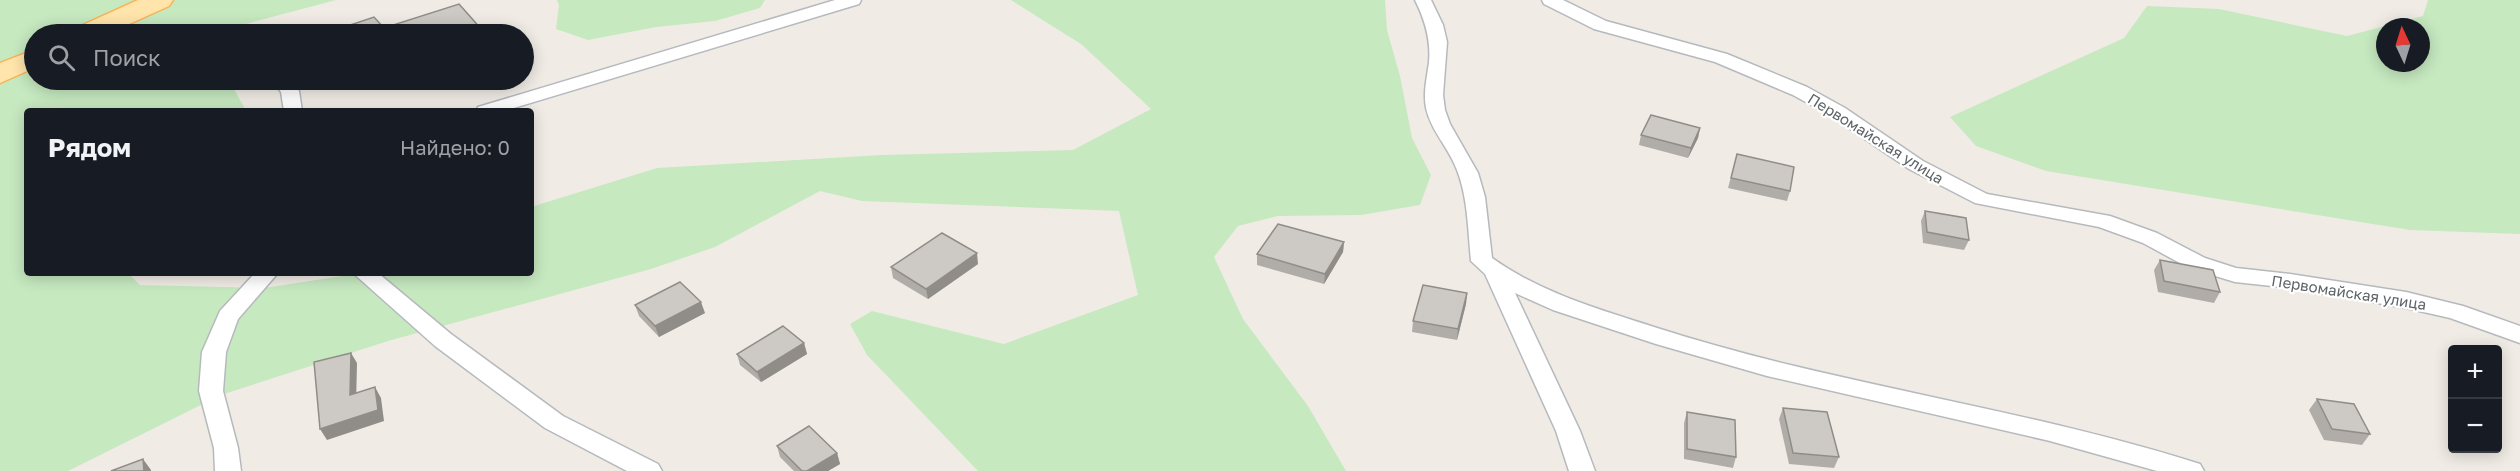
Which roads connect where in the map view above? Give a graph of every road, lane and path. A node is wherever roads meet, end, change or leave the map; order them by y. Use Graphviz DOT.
graph roads {
  1 [pos="160,0"];
  2 [pos="853,0"];
  3 [pos="1423,0"];
  4 [pos="1550,0"];
  5 [pos="108,24"];
  6 [pos="24,63"];
  7 [pos="0,74"];
  8 [pos="289,90"];
  9 [pos="293,108"];
  10 [pos="495,108"];
  11 [pos="1495,272"];
  12 [pos="264,276"];
  13 [pos="368,276"];
  14 [pos="2520,335"];
  15 [pos="228,471"];
  16 [pos="649,471"];
  17 [pos="1582,471"];
  18 [pos="2191,471"];
  1 -- 5 [label="main road"];
  2 -- 10 [label="street"];
  3 -- 11 [label="street"];
  4 -- 14 [label="street, Первомайская улица"];
  6 -- 7 [label="main road"];
  8 -- 9 [label="street"];
  11 -- 17 [label="street"];
  11 -- 18 [label="street"];
  12 -- 15 [label="street"];
  13 -- 16 [label="street"];
}
